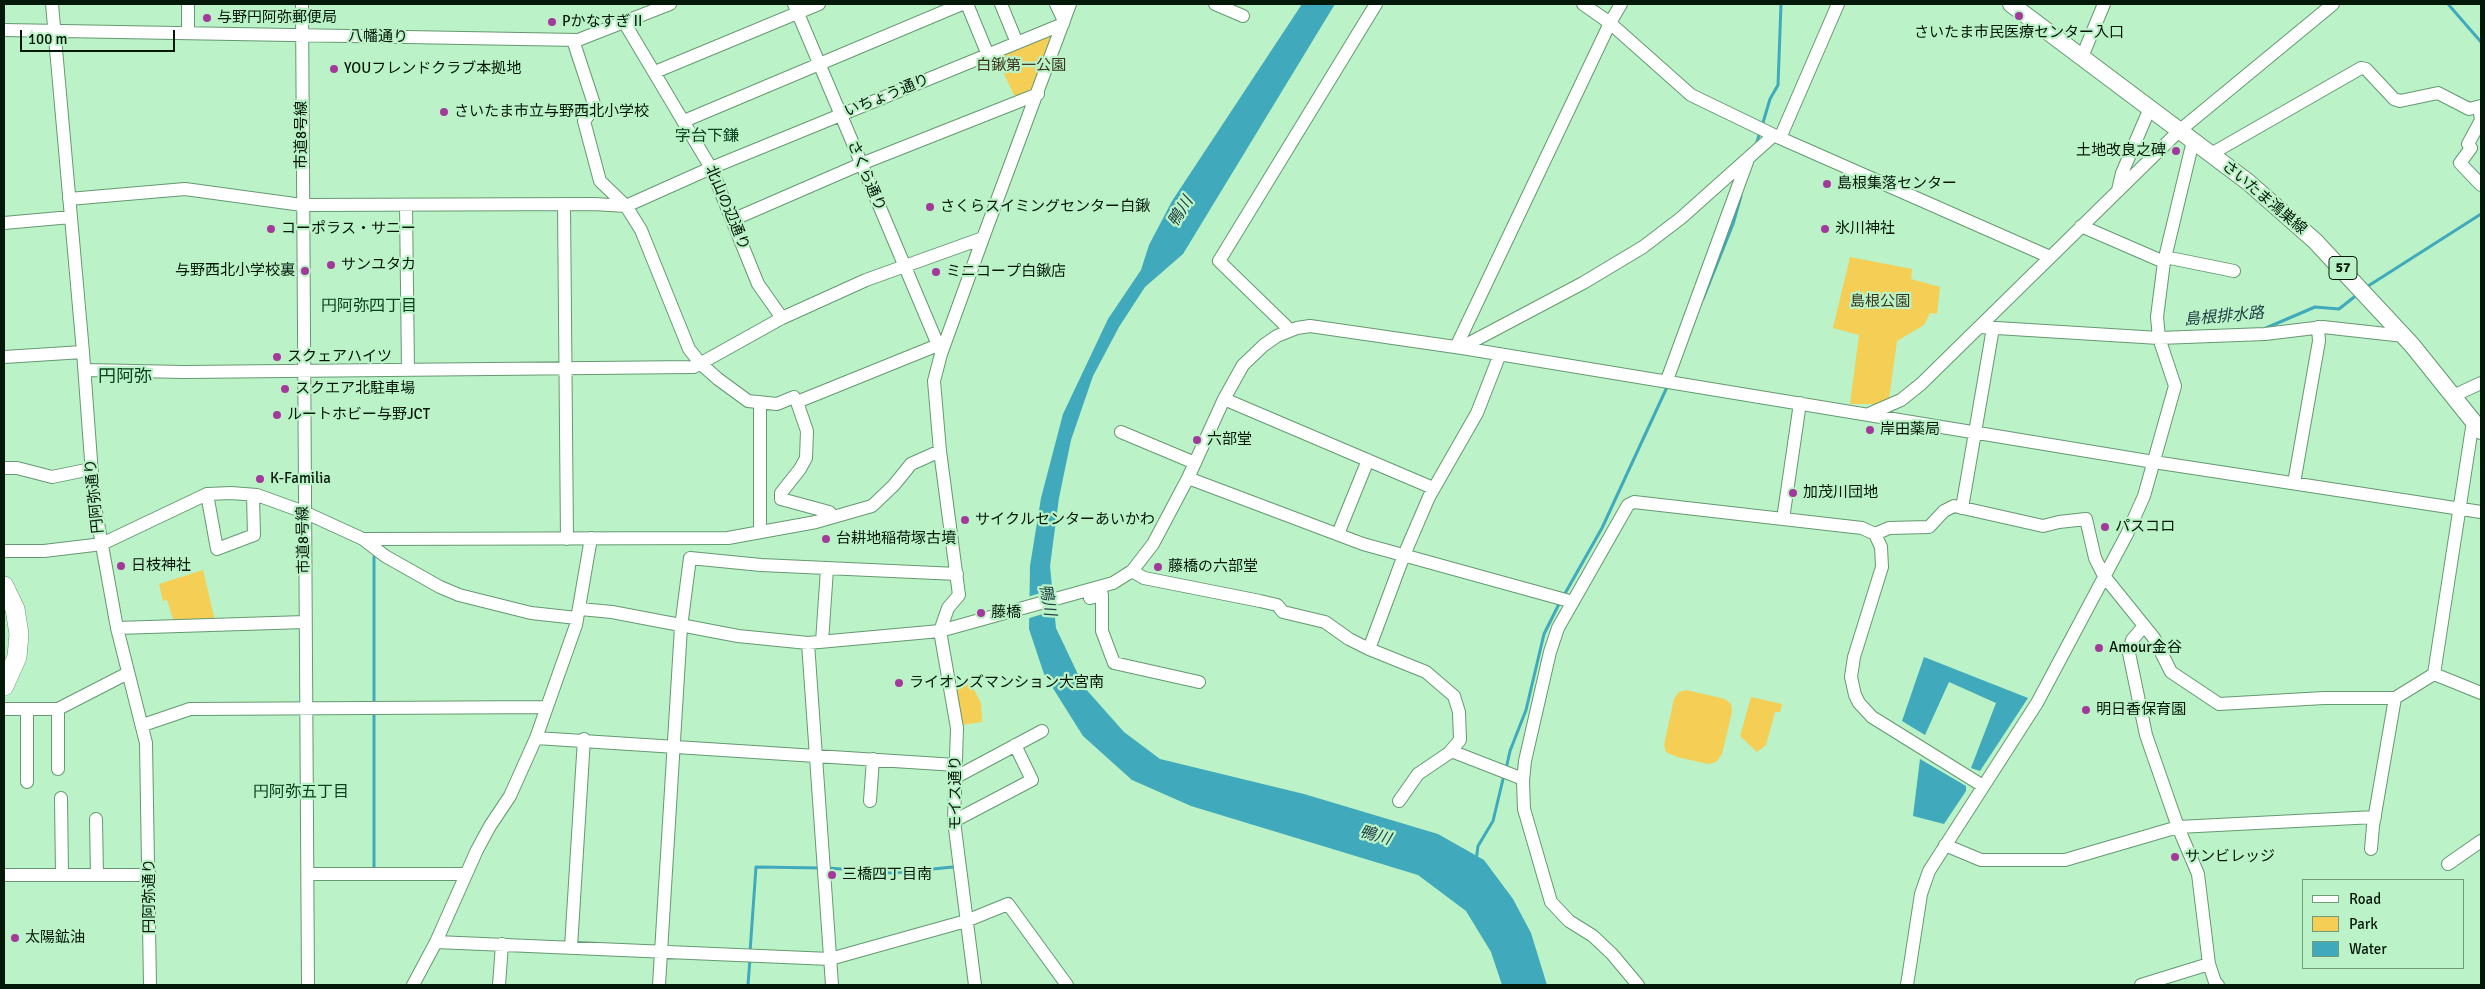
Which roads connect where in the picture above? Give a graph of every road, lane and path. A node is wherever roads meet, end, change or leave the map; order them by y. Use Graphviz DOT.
graph roads {
  1 [pos="52,4"];
  2 [pos="188,4"];
  3 [pos="302,4"];
  4 [pos="670,4"];
  5 [pos="819,4"];
  6 [pos="962,4"];
  7 [pos="967,4"];
  8 [pos="1001,4"];
  9 [pos="1056,4"];
  10 [pos="1070,4"];
  11 [pos="1215,4"];
  12 [pos="1376,4"];
  13 [pos="1583,4"];
  14 [pos="1621,4"];
  15 [pos="1838,4"];
  16 [pos="2011,4"];
  17 [pos="2104,4"];
  18 [pos="2333,4"];
  19 [pos="796,8"];
  20 [pos="1243,16"];
  21 [pos="624,22"];
  22 [pos="1610,22"];
  23 [pos="1063,23"];
  24 [pos="4,30"];
  25 [pos="55,32"];
  26 [pos="188,33"];
  27 [pos="302,36"];
  28 [pos="573,40"];
  29 [pos="1017,43"];
  30 [pos="988,55"];
  31 [pos="2082,57"];
  32 [pos="819,64"];
  33 [pos="655,72"];
  34 [pos="1038,94"];
  35 [pos="2480,106"];
  36 [pos="2150,108"];
  37 [pos="840,115"];
  38 [pos="684,121"];
  39 [pos="2179,131"];
  40 [pos="1778,136"];
  41 [pos="2193,141"];
  42 [pos="2211,154"];
  43 [pos="1748,160"];
  44 [pos="861,164"];
  45 [pos="711,168"];
  46 [pos="2481,185"];
  47 [pos="2118,190"];
  48 [pos="69,199"];
  49 [pos="564,204"];
  50 [pos="302,205"];
  51 [pos="406,205"];
  52 [pos="626,206"];
  53 [pos="71,218"];
  54 [pos="732,220"];
  55 [pos="4,224"];
  56 [pos="2081,226"];
  57 [pos="983,238"];
  58 [pos="2050,257"];
  59 [pos="2164,260"];
  60 [pos="903,265"];
  61 [pos="2234,271"];
  62 [pos="782,318"];
  63 [pos="1980,327"];
  64 [pos="2318,327"];
  65 [pos="1993,328"];
  66 [pos="1290,330"];
  67 [pos="2159,334"];
  68 [pos="2404,336"];
  69 [pos="1459,347"];
  70 [pos="940,349"];
  71 [pos="84,352"];
  72 [pos="1500,354"];
  73 [pos="4,357"];
  74 [pos="701,364"];
  75 [pos="566,368"];
  76 [pos="85,370"];
  77 [pos="408,370"];
  78 [pos="303,371"];
  79 [pos="1667,380"];
  80 [pos="2481,383"];
  81 [pos="2453,396"];
  82 [pos="1224,399"];
  83 [pos="760,402"];
  84 [pos="797,402"];
  85 [pos="1800,403"];
  86 [pos="1867,414"];
  87 [pos="2477,426"];
  88 [pos="1121,432"];
  89 [pos="1975,432"];
  90 [pos="940,451"];
  91 [pos="1368,460"];
  92 [pos="2154,462"];
  93 [pos="1195,463"];
  94 [pos="4,468"];
  95 [pos="91,469"];
  96 [pos="1188,478"];
  97 [pos="2294,483"];
  98 [pos="1433,488"];
  99 [pos="207,494"];
  100 [pos="253,495"];
  101 [pos="1962,508"];
  102 [pos="2460,509"];
  103 [pos="304,512"];
  104 [pos="2481,512"];
  105 [pos="834,517"];
  106 [pos="1783,518"];
  107 [pos="760,532"];
  108 [pos="1338,534"];
  109 [pos="1875,534"];
  110 [pos="567,538"];
  111 [pos="591,538"];
  112 [pos="363,539"];
  113 [pos="100,544"];
  114 [pos="4,551"];
  115 [pos="1404,555"];
  116 [pos="827,569"];
  117 [pos="1132,570"];
  118 [pos="957,574"];
  119 [pos="2104,576"];
  120 [pos="4,586"];
  121 [pos="1086,595"];
  122 [pos="1573,602"];
  123 [pos="578,613"];
  124 [pos="305,622"];
  125 [pos="2144,626"];
  126 [pos="681,627"];
  127 [pos="117,628"];
  128 [pos="940,631"];
  129 [pos="822,642"];
  130 [pos="808,644"];
  131 [pos="1369,649"];
  132 [pos="128,673"];
  133 [pos="2434,674"];
  134 [pos="1199,682"];
  135 [pos="4,686"];
  136 [pos="2481,693"];
  137 [pos="2395,698"];
  138 [pos="306,707"];
  139 [pos="547,707"];
  140 [pos="27,709"];
  141 [pos="58,709"];
  142 [pos="4,710"];
  143 [pos="144,725"];
  144 [pos="1042,731"];
  145 [pos="536,738"];
  146 [pos="584,740"];
  147 [pos="1015,745"];
  148 [pos="674,746"];
  149 [pos="1451,751"];
  150 [pos="817,755"];
  151 [pos="873,759"];
  152 [pos="58,769"];
  153 [pos="956,771"];
  154 [pos="1523,779"];
  155 [pos="27,782"];
  156 [pos="1983,786"];
  157 [pos="61,798"];
  158 [pos="870,801"];
  159 [pos="1399,801"];
  160 [pos="2375,817"];
  161 [pos="96,819"];
  162 [pos="954,821"];
  163 [pos="2178,827"];
  164 [pos="2481,841"];
  165 [pos="1945,845"];
  166 [pos="2371,849"];
  167 [pos="2448,864"];
  168 [pos="308,874"];
  169 [pos="466,874"];
  170 [pos="4,875"];
  171 [pos="62,875"];
  172 [pos="97,875"];
  173 [pos="150,875"];
  174 [pos="966,921"];
  175 [pos="436,942"];
  176 [pos="502,944"];
  177 [pos="571,947"];
  178 [pos="661,951"];
  179 [pos="830,959"];
  180 [pos="2208,964"];
  181 [pos="150,985"];
  182 [pos="308,985"];
  183 [pos="413,985"];
  184 [pos="499,985"];
  185 [pos="659,985"];
  186 [pos="832,985"];
  187 [pos="975,985"];
  188 [pos="1067,985"];
  189 [pos="1638,985"];
  190 [pos="1907,985"];
  191 [pos="2141,985"];
  192 [pos="2218,985"];
  1 -- 25 [label="street, 円阿弥通り"];
  2 -- 26 [label="street"];
  3 -- 27 [label="street, 市道8号線"];
  4 -- 21 [label="street"];
  5 -- 19 [label="street"];
  6 -- 32 [label="street"];
  7 -- 30 [label="street"];
  8 -- 29 [label="street"];
  9 -- 23 [label="street"];
  10 -- 23 [label="street"];
  11 -- 20 [label="street"];
  12 -- 66 [label="street"];
  13 -- 22 [label="street"];
  14 -- 22 [label="street"];
  15 -- 40 [label="street"];
  16 -- 31 [label="main road, さいたま鴻巣線 / 57"];
  17 -- 31 [label="street"];
  18 -- 39 [label="street"];
  19 -- 32 [label="street, さくら通り"];
  19 -- 33 [label="street"];
  21 -- 28 [label="street"];
  21 -- 33 [label="street, 北山の辺通り"];
  22 -- 40 [label="street"];
  22 -- 69 [label="street"];
  23 -- 29 [label="street, いちょう通り"];
  23 -- 34 [label="street"];
  24 -- 25 [label="street, 八幡通り"];
  25 -- 26 [label="street, 八幡通り"];
  25 -- 48 [label="street, 円阿弥通り"];
  26 -- 27 [label="street, 八幡通り"];
  27 -- 28 [label="street, 八幡通り"];
  27 -- 50 [label="street, 市道8号線"];
  28 -- 52 [label="street"];
  29 -- 30 [label="street, いちょう通り"];
  30 -- 37 [label="street, いちょう通り"];
  31 -- 36 [label="main road, さいたま鴻巣線 / 57"];
  32 -- 37 [label="street, さくら通り"];
  32 -- 38 [label="street"];
  33 -- 38 [label="street, 北山の辺通り"];
  34 -- 44 [label="street"];
  34 -- 57 [label="street"];
  35 -- 42 [label="street"];
  35 -- 46 [label="street"];
  36 -- 39 [label="main road, さいたま鴻巣線 / 57"];
  36 -- 47 [label="street"];
  37 -- 44 [label="street, さくら通り"];
  37 -- 45 [label="street, いちょう通り"];
  38 -- 45 [label="street, 北山の辺通り"];
  39 -- 41 [label="main road, さいたま鴻巣線 / 57"];
  39 -- 47 [label="street"];
  40 -- 43 [label="street"];
  40 -- 58 [label="street"];
  41 -- 42 [label="main road, さいたま鴻巣線 / 57"];
  41 -- 59 [label="street"];
  42 -- 68 [label="main road, さいたま鴻巣線 / 57"];
  43 -- 69 [label="street"];
  43 -- 79 [label="street"];
  44 -- 54 [label="street"];
  44 -- 60 [label="street, さくら通り"];
  45 -- 52 [label="street, いちょう通り"];
  45 -- 54 [label="street, 北山の辺通り"];
  47 -- 56 [label="street"];
  48 -- 50 [label="street"];
  48 -- 53 [label="street, 円阿弥通り"];
  49 -- 51 [label="street"];
  49 -- 52 [label="street"];
  49 -- 75 [label="street"];
  50 -- 51 [label="street"];
  50 -- 78 [label="street, 市道8号線"];
  51 -- 77 [label="street"];
  52 -- 74 [label="street"];
  53 -- 55 [label="street"];
  53 -- 71 [label="street, 円阿弥通り"];
  54 -- 62 [label="street, 北山の辺通り"];
  56 -- 58 [label="street"];
  56 -- 59 [label="street"];
  57 -- 60 [label="street"];
  57 -- 70 [label="street"];
  58 -- 63 [label="street"];
  59 -- 61 [label="street"];
  59 -- 67 [label="street"];
  60 -- 62 [label="street"];
  60 -- 70 [label="street, さくら通り"];
  62 -- 74 [label="street"];
  63 -- 65 [label="street"];
  63 -- 86 [label="street"];
  64 -- 67 [label="street"];
  64 -- 68 [label="street"];
  64 -- 97 [label="street"];
  65 -- 67 [label="street"];
  65 -- 89 [label="street"];
  66 -- 69 [label="street"];
  66 -- 82 [label="street"];
  67 -- 92 [label="street"];
  68 -- 81 [label="main road, さいたま鴻巣線 / 57"];
  69 -- 72 [label="street"];
  70 -- 84 [label="street"];
  70 -- 90 [label="street"];
  71 -- 73 [label="street"];
  71 -- 76 [label="street, 円阿弥通り"];
  72 -- 79 [label="street"];
  72 -- 98 [label="street"];
  74 -- 75 [label="street"];
  74 -- 83 [label="street"];
  75 -- 77 [label="street"];
  75 -- 110 [label="street"];
  76 -- 78 [label="street"];
  76 -- 95 [label="street, 円阿弥通り"];
  77 -- 78 [label="street"];
  78 -- 103 [label="street, 市道8号線"];
  79 -- 85 [label="street"];
  80 -- 81 [label="street"];
  81 -- 87 [label="main road, さいたま鴻巣線 / 57"];
  82 -- 91 [label="street"];
  82 -- 93 [label="street"];
  83 -- 84 [label="street"];
  83 -- 107 [label="street"];
  84 -- 105 [label="street"];
  85 -- 86 [label="street"];
  85 -- 106 [label="street"];
  86 -- 89 [label="street"];
  87 -- 102 [label="street"];
  88 -- 93 [label="street"];
  89 -- 92 [label="street"];
  89 -- 101 [label="street"];
  90 -- 105 [label="street"];
  90 -- 118 [label="street"];
  91 -- 98 [label="street"];
  91 -- 108 [label="street"];
  92 -- 97 [label="street"];
  92 -- 119 [label="street"];
  93 -- 96 [label="street"];
  94 -- 95 [label="street"];
  95 -- 113 [label="street, 円阿弥通り"];
  96 -- 108 [label="street"];
  96 -- 117 [label="street"];
  97 -- 102 [label="street"];
  98 -- 115 [label="street"];
  99 -- 100 [label="street"];
  99 -- 100 [label="street"];
  99 -- 113 [label="street"];
  100 -- 103 [label="street"];
  101 -- 109 [label="street"];
  101 -- 119 [label="street"];
  102 -- 104 [label="street"];
  102 -- 133 [label="street"];
  103 -- 112 [label="street"];
  103 -- 124 [label="street, 市道8号線"];
  105 -- 107 [label="street"];
  106 -- 109 [label="street"];
  106 -- 122 [label="street"];
  107 -- 111 [label="street"];
  108 -- 115 [label="street"];
  109 -- 156 [label="street"];
  110 -- 111 [label="street"];
  110 -- 112 [label="street"];
  111 -- 123 [label="street"];
  112 -- 123 [label="street"];
  113 -- 114 [label="street"];
  113 -- 127 [label="street, 円阿弥通り"];
  115 -- 122 [label="street"];
  115 -- 131 [label="street"];
  116 -- 118 [label="street"];
  116 -- 126 [label="street"];
  116 -- 129 [label="street"];
  117 -- 121 [label="street"];
  117 -- 131 [label="street"];
  118 -- 128 [label="street"];
  119 -- 125 [label="street"];
  119 -- 156 [label="street"];
  120 -- 135 [label="highway"];
  121 -- 128 [label="street"];
  121 -- 134 [label="street"];
  122 -- 154 [label="street"];
  123 -- 126 [label="street"];
  123 -- 139 [label="street"];
  124 -- 127 [label="street"];
  124 -- 138 [label="street, 市道8号線"];
  125 -- 137 [label="street"];
  125 -- 163 [label="street"];
  126 -- 130 [label="street"];
  126 -- 148 [label="street"];
  127 -- 132 [label="street, 円阿弥通り"];
  128 -- 129 [label="street"];
  128 -- 153 [label="street, モイス通り"];
  129 -- 130 [label="street"];
  130 -- 150 [label="street"];
  131 -- 149 [label="street"];
  132 -- 141 [label="street"];
  132 -- 143 [label="street, 円阿弥通り"];
  133 -- 136 [label="street"];
  133 -- 137 [label="street"];
  137 -- 160 [label="street"];
  138 -- 139 [label="street"];
  138 -- 143 [label="street"];
  138 -- 168 [label="street, 市道8号線"];
  139 -- 145 [label="street"];
  140 -- 141 [label="street"];
  140 -- 142 [label="street"];
  140 -- 155 [label="street"];
  141 -- 152 [label="street"];
  143 -- 173 [label="street, 円阿弥通り"];
  144 -- 147 [label="street"];
  145 -- 146 [label="street"];
  145 -- 169 [label="street"];
  146 -- 148 [label="street"];
  146 -- 177 [label="street"];
  147 -- 153 [label="street"];
  147 -- 162 [label="street"];
  148 -- 150 [label="street"];
  148 -- 178 [label="street"];
  149 -- 154 [label="street"];
  149 -- 159 [label="street"];
  150 -- 151 [label="street"];
  150 -- 179 [label="street"];
  151 -- 153 [label="street"];
  151 -- 158 [label="street"];
  153 -- 162 [label="street, モイス通り"];
  154 -- 189 [label="street"];
  156 -- 165 [label="street"];
  157 -- 171 [label="street"];
  160 -- 163 [label="street"];
  160 -- 166 [label="street"];
  161 -- 172 [label="street"];
  162 -- 174 [label="street, モイス通り"];
  163 -- 165 [label="street"];
  163 -- 180 [label="street"];
  164 -- 167 [label="street"];
  165 -- 190 [label="street"];
  168 -- 169 [label="street"];
  168 -- 182 [label="street, 市道8号線"];
  169 -- 175 [label="street"];
  170 -- 171 [label="street"];
  171 -- 172 [label="street"];
  172 -- 173 [label="street"];
  173 -- 181 [label="street, 円阿弥通り"];
  174 -- 179 [label="street"];
  174 -- 187 [label="street, モイス通り"];
  174 -- 188 [label="street"];
  175 -- 176 [label="street"];
  175 -- 183 [label="street"];
  176 -- 177 [label="street"];
  176 -- 184 [label="street"];
  177 -- 178 [label="street"];
  178 -- 179 [label="street"];
  178 -- 185 [label="street"];
  179 -- 186 [label="street"];
  180 -- 191 [label="street"];
  180 -- 192 [label="street"];
}
